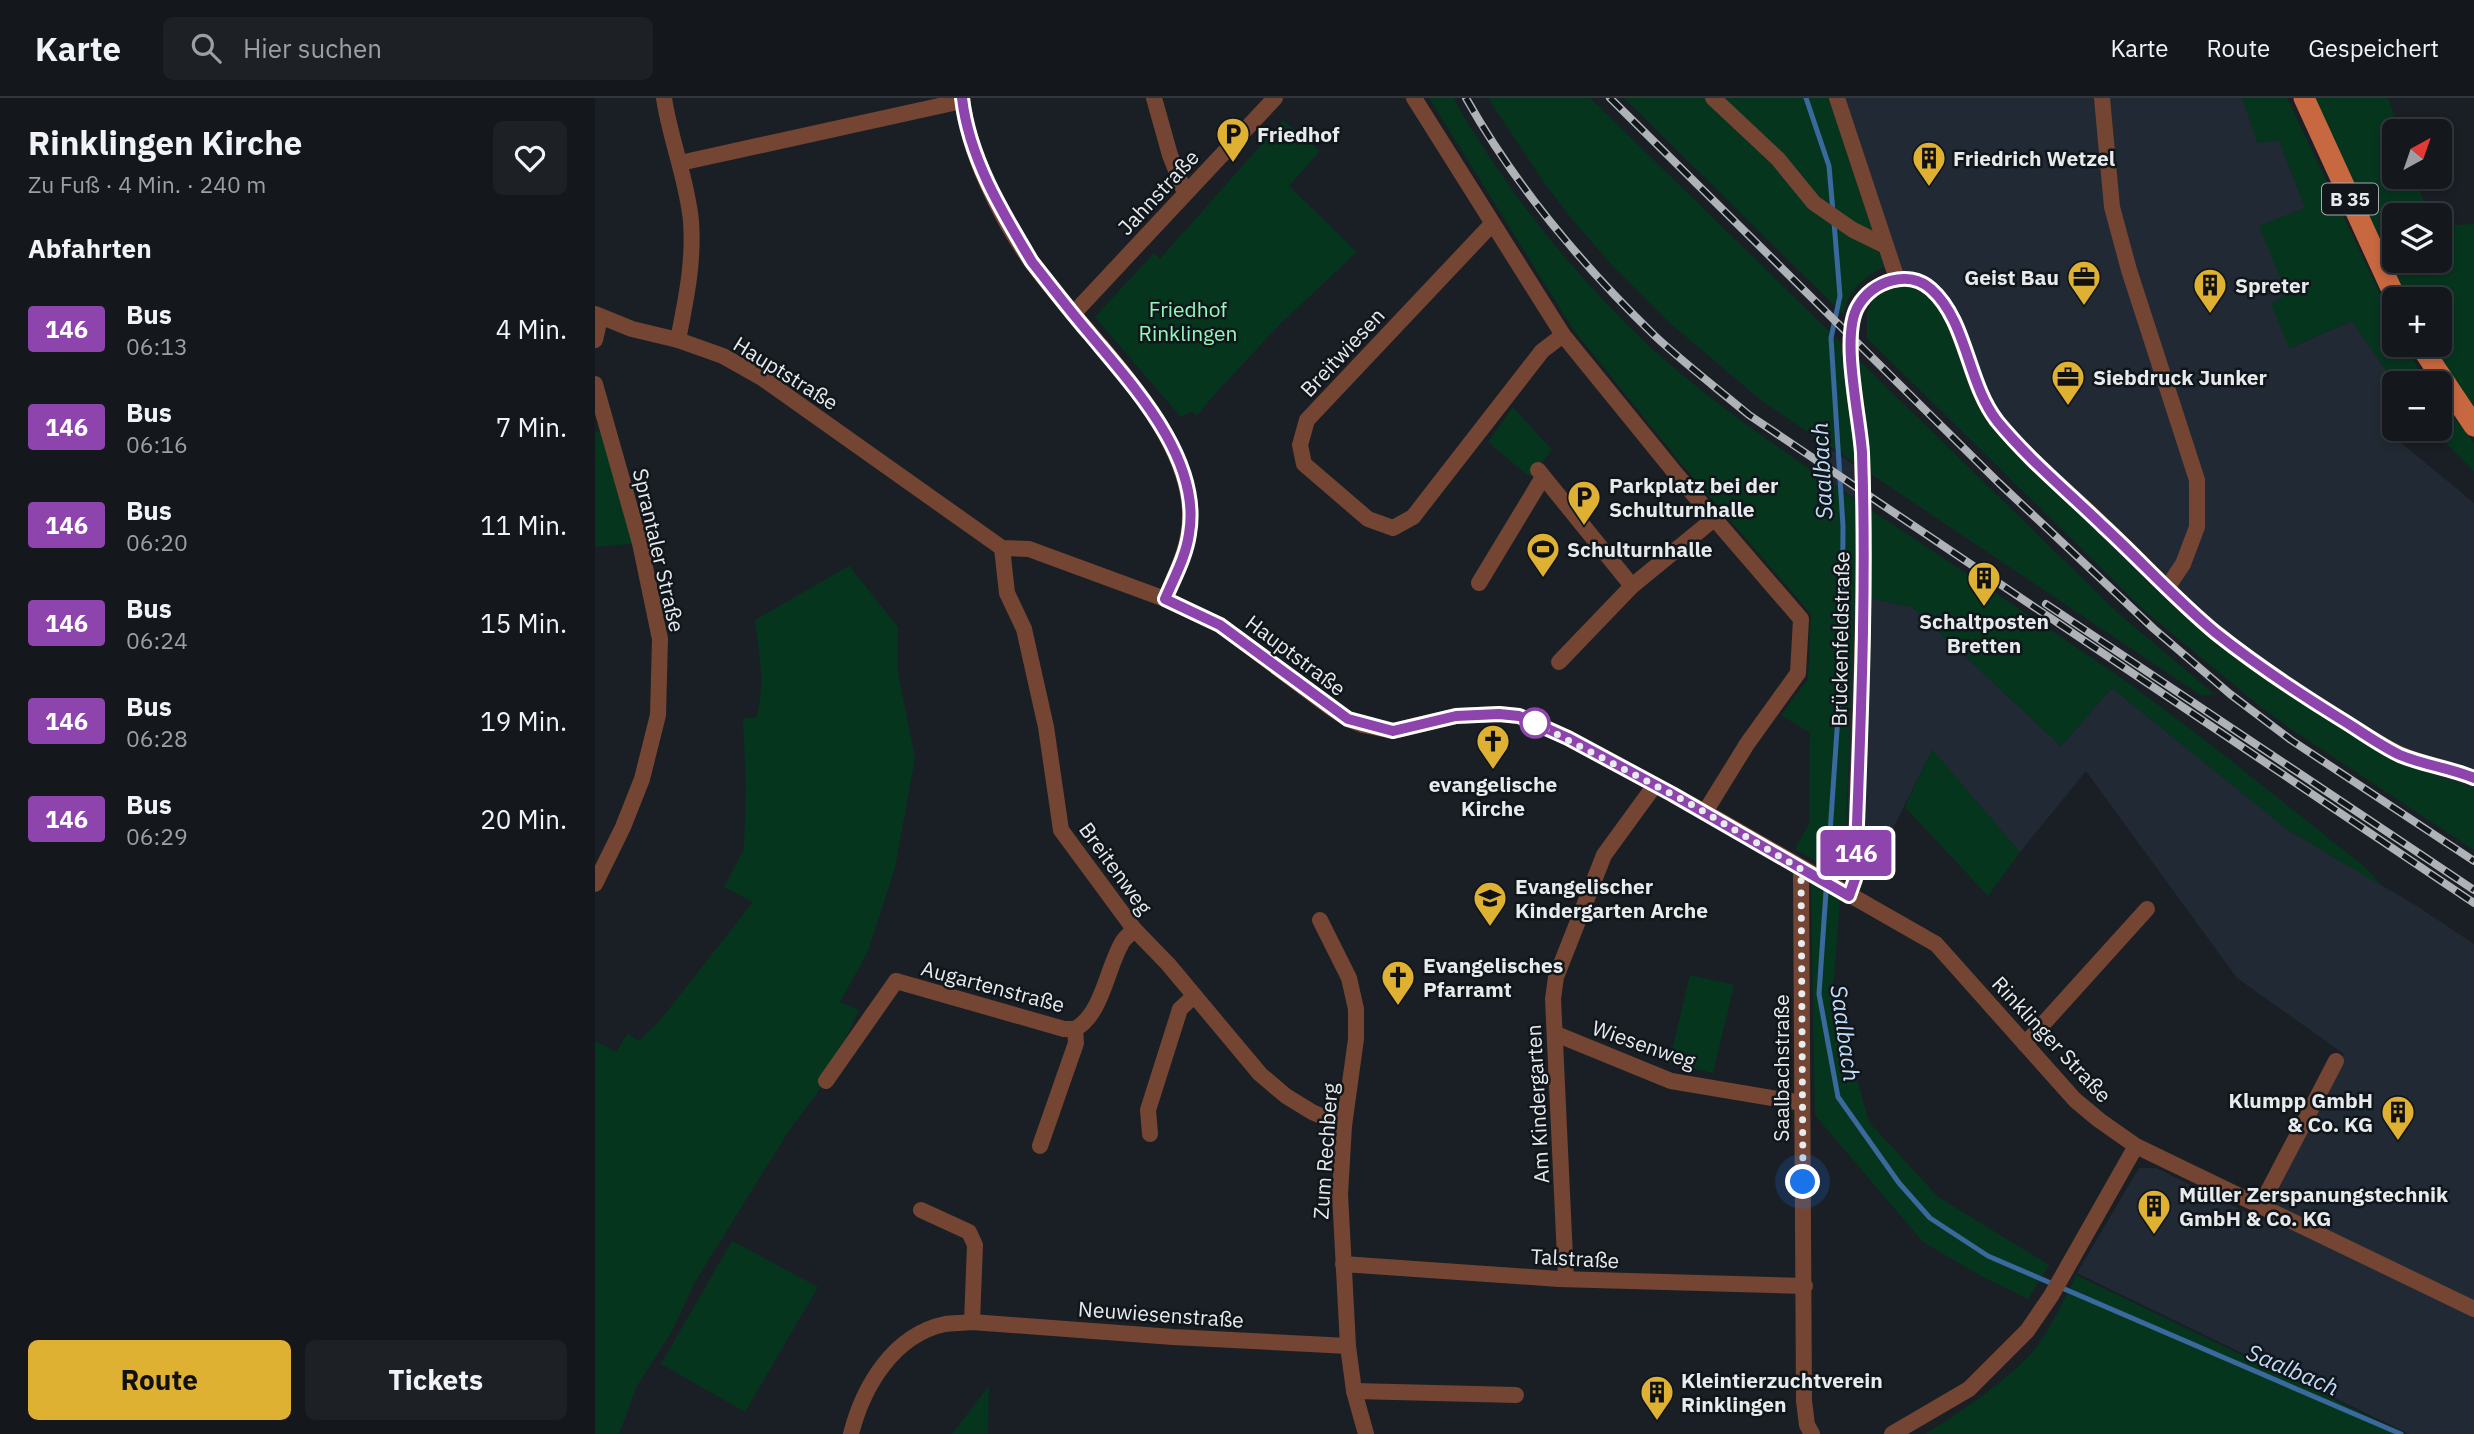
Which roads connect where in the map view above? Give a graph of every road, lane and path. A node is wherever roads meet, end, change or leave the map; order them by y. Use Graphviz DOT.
graph roads {
  1 [pos="663,98"];
  2 [pos="1154,98"];
  3 [pos="1275,98"];
  4 [pos="1415,98"];
  5 [pos="1713,98"];
  6 [pos="1837,98"];
  7 [pos="2102,98"];
  8 [pos="2304,98"];
  9 [pos="962,100"];
  10 [pos="680,163"];
  11 [pos="1185,193"];
  12 [pos="1492,223"];
  13 [pos="1886,246"];
  14 [pos="1897,279"];
  15 [pos="2391,287"];
  16 [pos="1073,314"];
  17 [pos="597,316"];
  18 [pos="1563,335"];
  19 [pos="595,340"];
  20 [pos="678,340"];
  21 [pos="2428,357"];
  22 [pos="595,384"];
  23 [pos="2474,426"];
  24 [pos="1714,517"];
  25 [pos="1002,548"];
  26 [pos="1479,583"];
  27 [pos="1632,586"];
  28 [pos="2167,588"];
  29 [pos="1165,599"];
  30 [pos="1559,662"];
  31 [pos="2474,778"];
  32 [pos="1655,785"];
  33 [pos="1705,812"];
  34 [pos="1804,870"];
  35 [pos="595,884"];
  36 [pos="1845,893"];
  37 [pos="2147,909"];
  38 [pos="1320,920"];
  39 [pos="1135,929"];
  40 [pos="1195,996"];
  41 [pos="1075,1029"];
  42 [pos="1556,1034"];
  43 [pos="2025,1044"];
  44 [pos="2336,1061"];
  45 [pos="825,1081"];
  46 [pos="1802,1103"];
  47 [pos="1344,1126"];
  48 [pos="1150,1134"];
  49 [pos="1040,1146"];
  50 [pos="2136,1146"];
  51 [pos="2260,1205"];
  52 [pos="921,1210"];
  53 [pos="1343,1264"];
  54 [pos="1566,1279"];
  55 [pos="1805,1286"];
  56 [pos="2474,1309"];
  57 [pos="972,1322"];
  58 [pos="1348,1346"];
  59 [pos="1354,1391"];
  60 [pos="1516,1395"];
  61 [pos="851,1434"];
  62 [pos="1366,1434"];
  63 [pos="1812,1434"];
  64 [pos="1892,1434"];
  1 -- 10 [label="street"];
  2 -- 11 [label="street"];
  3 -- 11 [label="street, Jahnstraße"];
  4 -- 12 [label="street"];
  5 -- 13 [label="street"];
  6 -- 13 [label="street"];
  7 -- 28 [label="street"];
  8 -- 15 [label="main road, B 35"];
  9 -- 10 [label="street"];
  9 -- 16 [label="street"];
  10 -- 20 [label="street"];
  11 -- 16 [label="street, Jahnstraße"];
  12 -- 18 [label="street"];
  12 -- 18 [label="street, Breitwiesen"];
  13 -- 14 [label="street"];
  14 -- 28 [label="street"];
  14 -- 36 [label="street, Brückenfeldstraße"];
  16 -- 29 [label="street"];
  17 -- 19 [label="street"];
  17 -- 20 [label="street, Hauptstraße"];
  18 -- 24 [label="street"];
  20 -- 25 [label="street, Hauptstraße"];
  21 -- 23 [label="main road"];
  22 -- 35 [label="street, Sprantaler Straße"];
  24 -- 27 [label="street"];
  24 -- 33 [label="street"];
  25 -- 29 [label="street, Hauptstraße"];
  25 -- 39 [label="street, Breitenweg"];
  26 -- 27 [label="street"];
  27 -- 30 [label="street"];
  28 -- 31 [label="street"];
  29 -- 32 [label="street, Hauptstraße"];
  32 -- 33 [label="street, Hauptstraße"];
  32 -- 42 [label="street, Am Kindergarten"];
  33 -- 34 [label="street, Hauptstraße"];
  34 -- 36 [label="street, Rinklinger Straße"];
  34 -- 46 [label="street, Saalbachstraße"];
  36 -- 43 [label="street, Rinklinger Straße"];
  37 -- 43 [label="street"];
  38 -- 47 [label="street, Zum Rechberg"];
  39 -- 40 [label="street, Breitenweg"];
  39 -- 41 [label="street, Augartenstraße"];
  40 -- 47 [label="street, Breitenweg"];
  40 -- 48 [label="street"];
  41 -- 45 [label="street, Augartenstraße"];
  41 -- 49 [label="street, Augartenstraße"];
  42 -- 46 [label="street, Wiesenweg"];
  42 -- 54 [label="street, Am Kindergarten"];
  43 -- 50 [label="street, Rinklinger Straße"];
  44 -- 51 [label="street"];
  46 -- 55 [label="street, Saalbachstraße"];
  47 -- 53 [label="street, Zum Rechberg"];
  50 -- 51 [label="street, Rinklinger Straße"];
  50 -- 64 [label="street"];
  51 -- 56 [label="street, Rinklinger Straße"];
  52 -- 57 [label="street"];
  53 -- 54 [label="street, Talstraße"];
  53 -- 58 [label="street, Zum Rechberg"];
  54 -- 55 [label="street, Talstraße"];
  55 -- 63 [label="street, Saalbachstraße"];
  57 -- 58 [label="street, Neuwiesenstraße"];
  57 -- 61 [label="street, Neuwiesenstraße"];
  58 -- 59 [label="street, Zum Rechberg"];
  59 -- 60 [label="street"];
  59 -- 62 [label="street, Zum Rechberg"];
}
